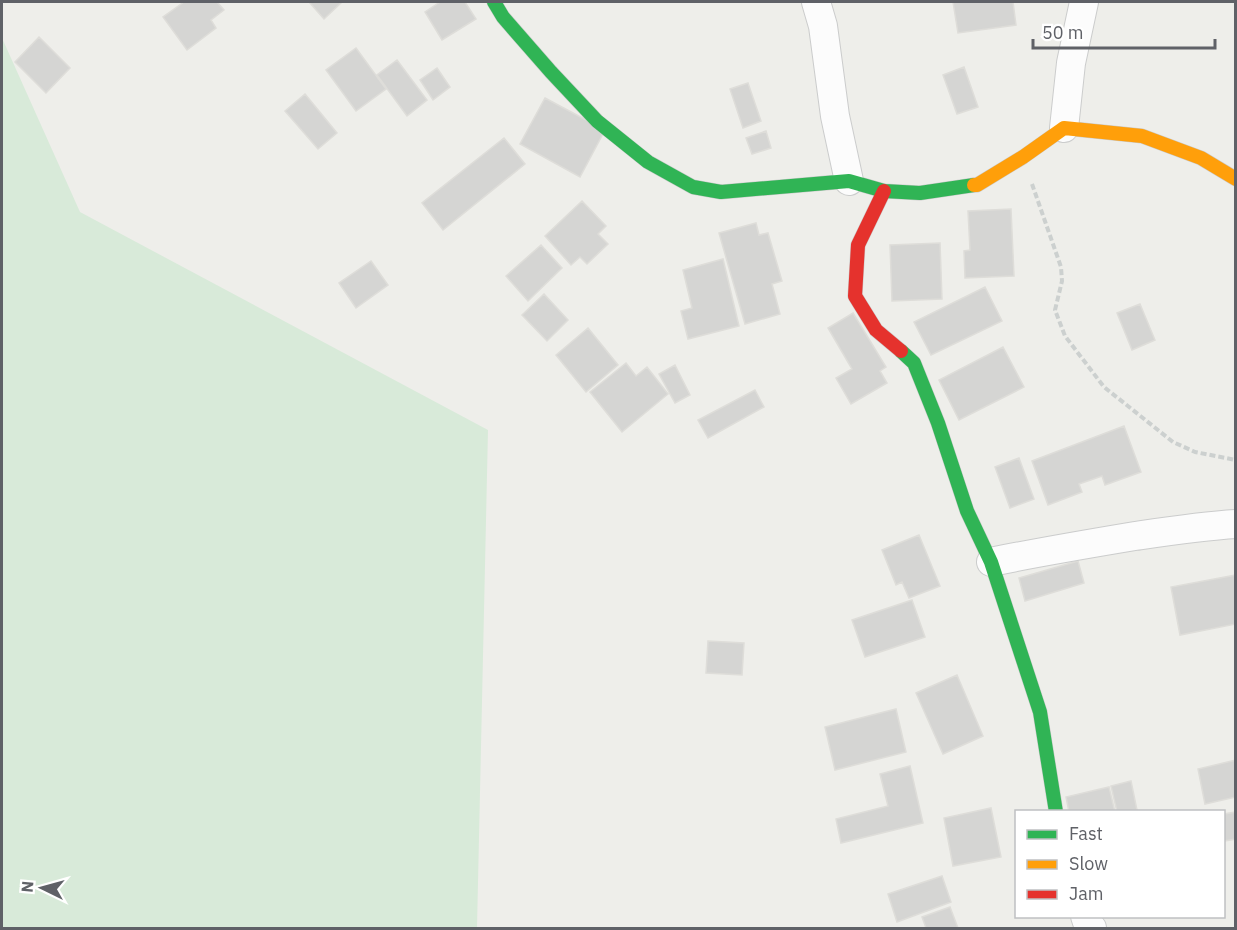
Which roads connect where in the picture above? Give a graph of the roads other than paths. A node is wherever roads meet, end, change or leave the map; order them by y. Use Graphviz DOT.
graph roads {
  1 [pos="494,2"];
  2 [pos="816,2"];
  3 [pos="1084,2"];
  4 [pos="1064,128"];
  5 [pos="1236,179"];
  6 [pos="849,181"];
  7 [pos="884,191"];
  8 [pos="1236,524"];
  9 [pos="991,562"];
  10 [pos="1056,810"];
  1 -- 6 [label="street"];
  2 -- 6 [label="street"];
  3 -- 4 [label="street"];
  4 -- 5 [label="street"];
  4 -- 7 [label="street"];
  6 -- 7 [label="street"];
  7 -- 9 [label="street"];
  8 -- 9 [label="street"];
  9 -- 10 [label="street"];
}
